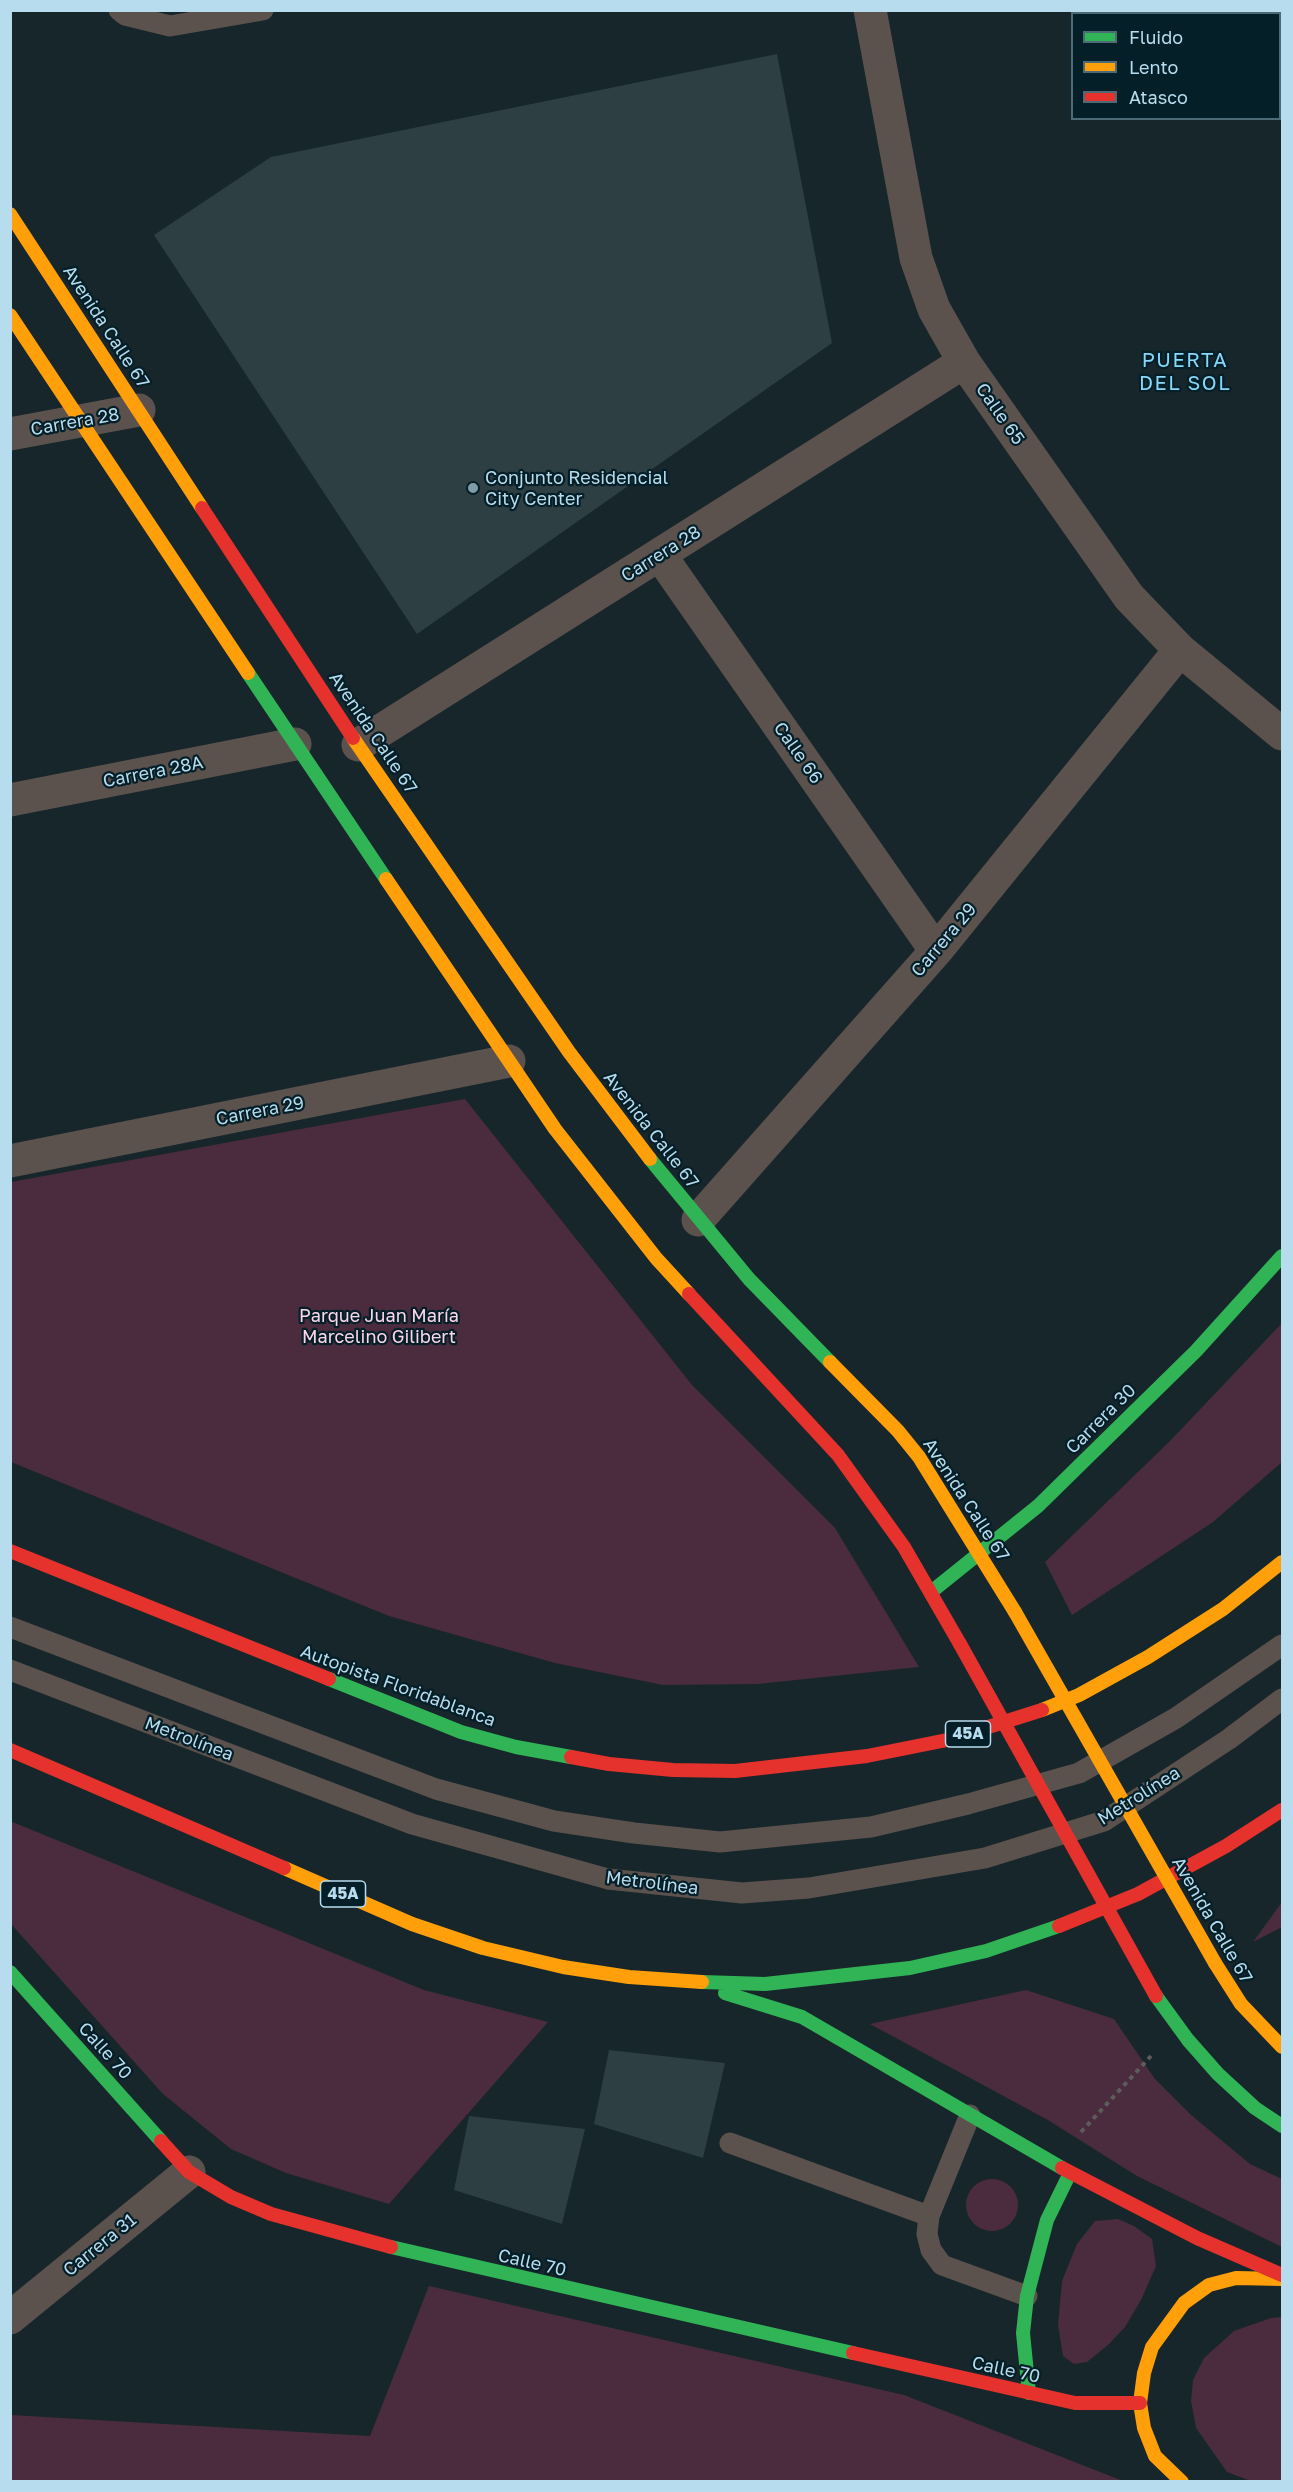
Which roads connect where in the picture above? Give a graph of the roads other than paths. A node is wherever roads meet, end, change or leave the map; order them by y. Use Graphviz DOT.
graph roads {
  1 [pos="120,10"];
  2 [pos="263,10"];
  3 [pos="870,10"];
  4 [pos="10,214"];
  5 [pos="10,315"];
  6 [pos="964,362"];
  7 [pos="139,410"];
  8 [pos="80,421"];
  9 [pos="10,434"];
  10 [pos="660,555"];
  11 [pos="1180,650"];
  12 [pos="1282,734"];
  13 [pos="295,744"];
  14 [pos="358,745"];
  15 [pos="10,800"];
  16 [pos="936,951"];
  17 [pos="509,1060"];
  18 [pos="10,1161"];
  19 [pos="698,1220"];
  20 [pos="1282,1256"];
  21 [pos="10,1551"];
  22 [pos="980,1552"];
  23 [pos="1282,1562"];
  24 [pos="931,1592"];
  25 [pos="10,1626"];
  26 [pos="1282,1646"];
  27 [pos="10,1670"];
  28 [pos="1282,1699"];
  29 [pos="10,1750"];
  30 [pos="1282,1810"];
  31 [pos="10,1972"];
  32 [pos="692,1982"];
  33 [pos="1282,2047"];
  34 [pos="970,2115"];
  35 [pos="1282,2126"];
  36 [pos="729,2143"];
  37 [pos="189,2172"];
  38 [pos="1070,2173"];
  39 [pos="929,2216"];
  40 [pos="1282,2275"];
  41 [pos="1282,2279"];
  42 [pos="1028,2296"];
  43 [pos="10,2318"];
  44 [pos="1029,2394"];
  45 [pos="1140,2403"];
  46 [pos="1182,2481"];
  1 -- 2 [label="lane"];
  3 -- 6 [label="street, Calle 65"];
  4 -- 7 [label="main road, Avenida Calle 67"];
  5 -- 8 [label="main road"];
  6 -- 10 [label="street, Carrera 28"];
  6 -- 11 [label="street, Calle 65"];
  7 -- 8 [label="street, Carrera 28"];
  7 -- 14 [label="main road, Avenida Calle 67"];
  8 -- 9 [label="street, Carrera 28"];
  8 -- 13 [label="main road"];
  10 -- 14 [label="street, Carrera 28"];
  10 -- 16 [label="street, Calle 66"];
  11 -- 12 [label="street, Calle 65"];
  11 -- 16 [label="street, Carrera 29"];
  13 -- 15 [label="street, Carrera 28A"];
  13 -- 17 [label="main road"];
  14 -- 19 [label="main road, Avenida Calle 67"];
  16 -- 19 [label="street, Carrera 29"];
  17 -- 18 [label="street, Carrera 29"];
  17 -- 24 [label="main road"];
  19 -- 22 [label="main road, Avenida Calle 67"];
  20 -- 22 [label="main road, Carrera 30"];
  21 -- 23 [label="main road, Autopista Floridablanca / 45A"];
  22 -- 24 [label="main road, Carrera 30"];
  22 -- 33 [label="main road, Avenida Calle 67, bridge"];
  24 -- 35 [label="main road, bridge"];
  25 -- 26 [label="lane"];
  27 -- 28 [label="lane, Metrolínea"];
  29 -- 32 [label="main road, 45A"];
  30 -- 32 [label="main road, 45A"];
  31 -- 37 [label="main road, Calle 70"];
  32 -- 34 [label="main road"];
  34 -- 38 [label="main road"];
  34 -- 39 [label="lane"];
  36 -- 39 [label="lane"];
  37 -- 43 [label="street, Carrera 31"];
  37 -- 44 [label="main road, Calle 70"];
  38 -- 40 [label="main road"];
  38 -- 42 [label="main road"];
  39 -- 42 [label="lane"];
  41 -- 45 [label="main road"];
  42 -- 44 [label="main road"];
  44 -- 45 [label="main road, Calle 70"];
  45 -- 46 [label="main road"];
}
